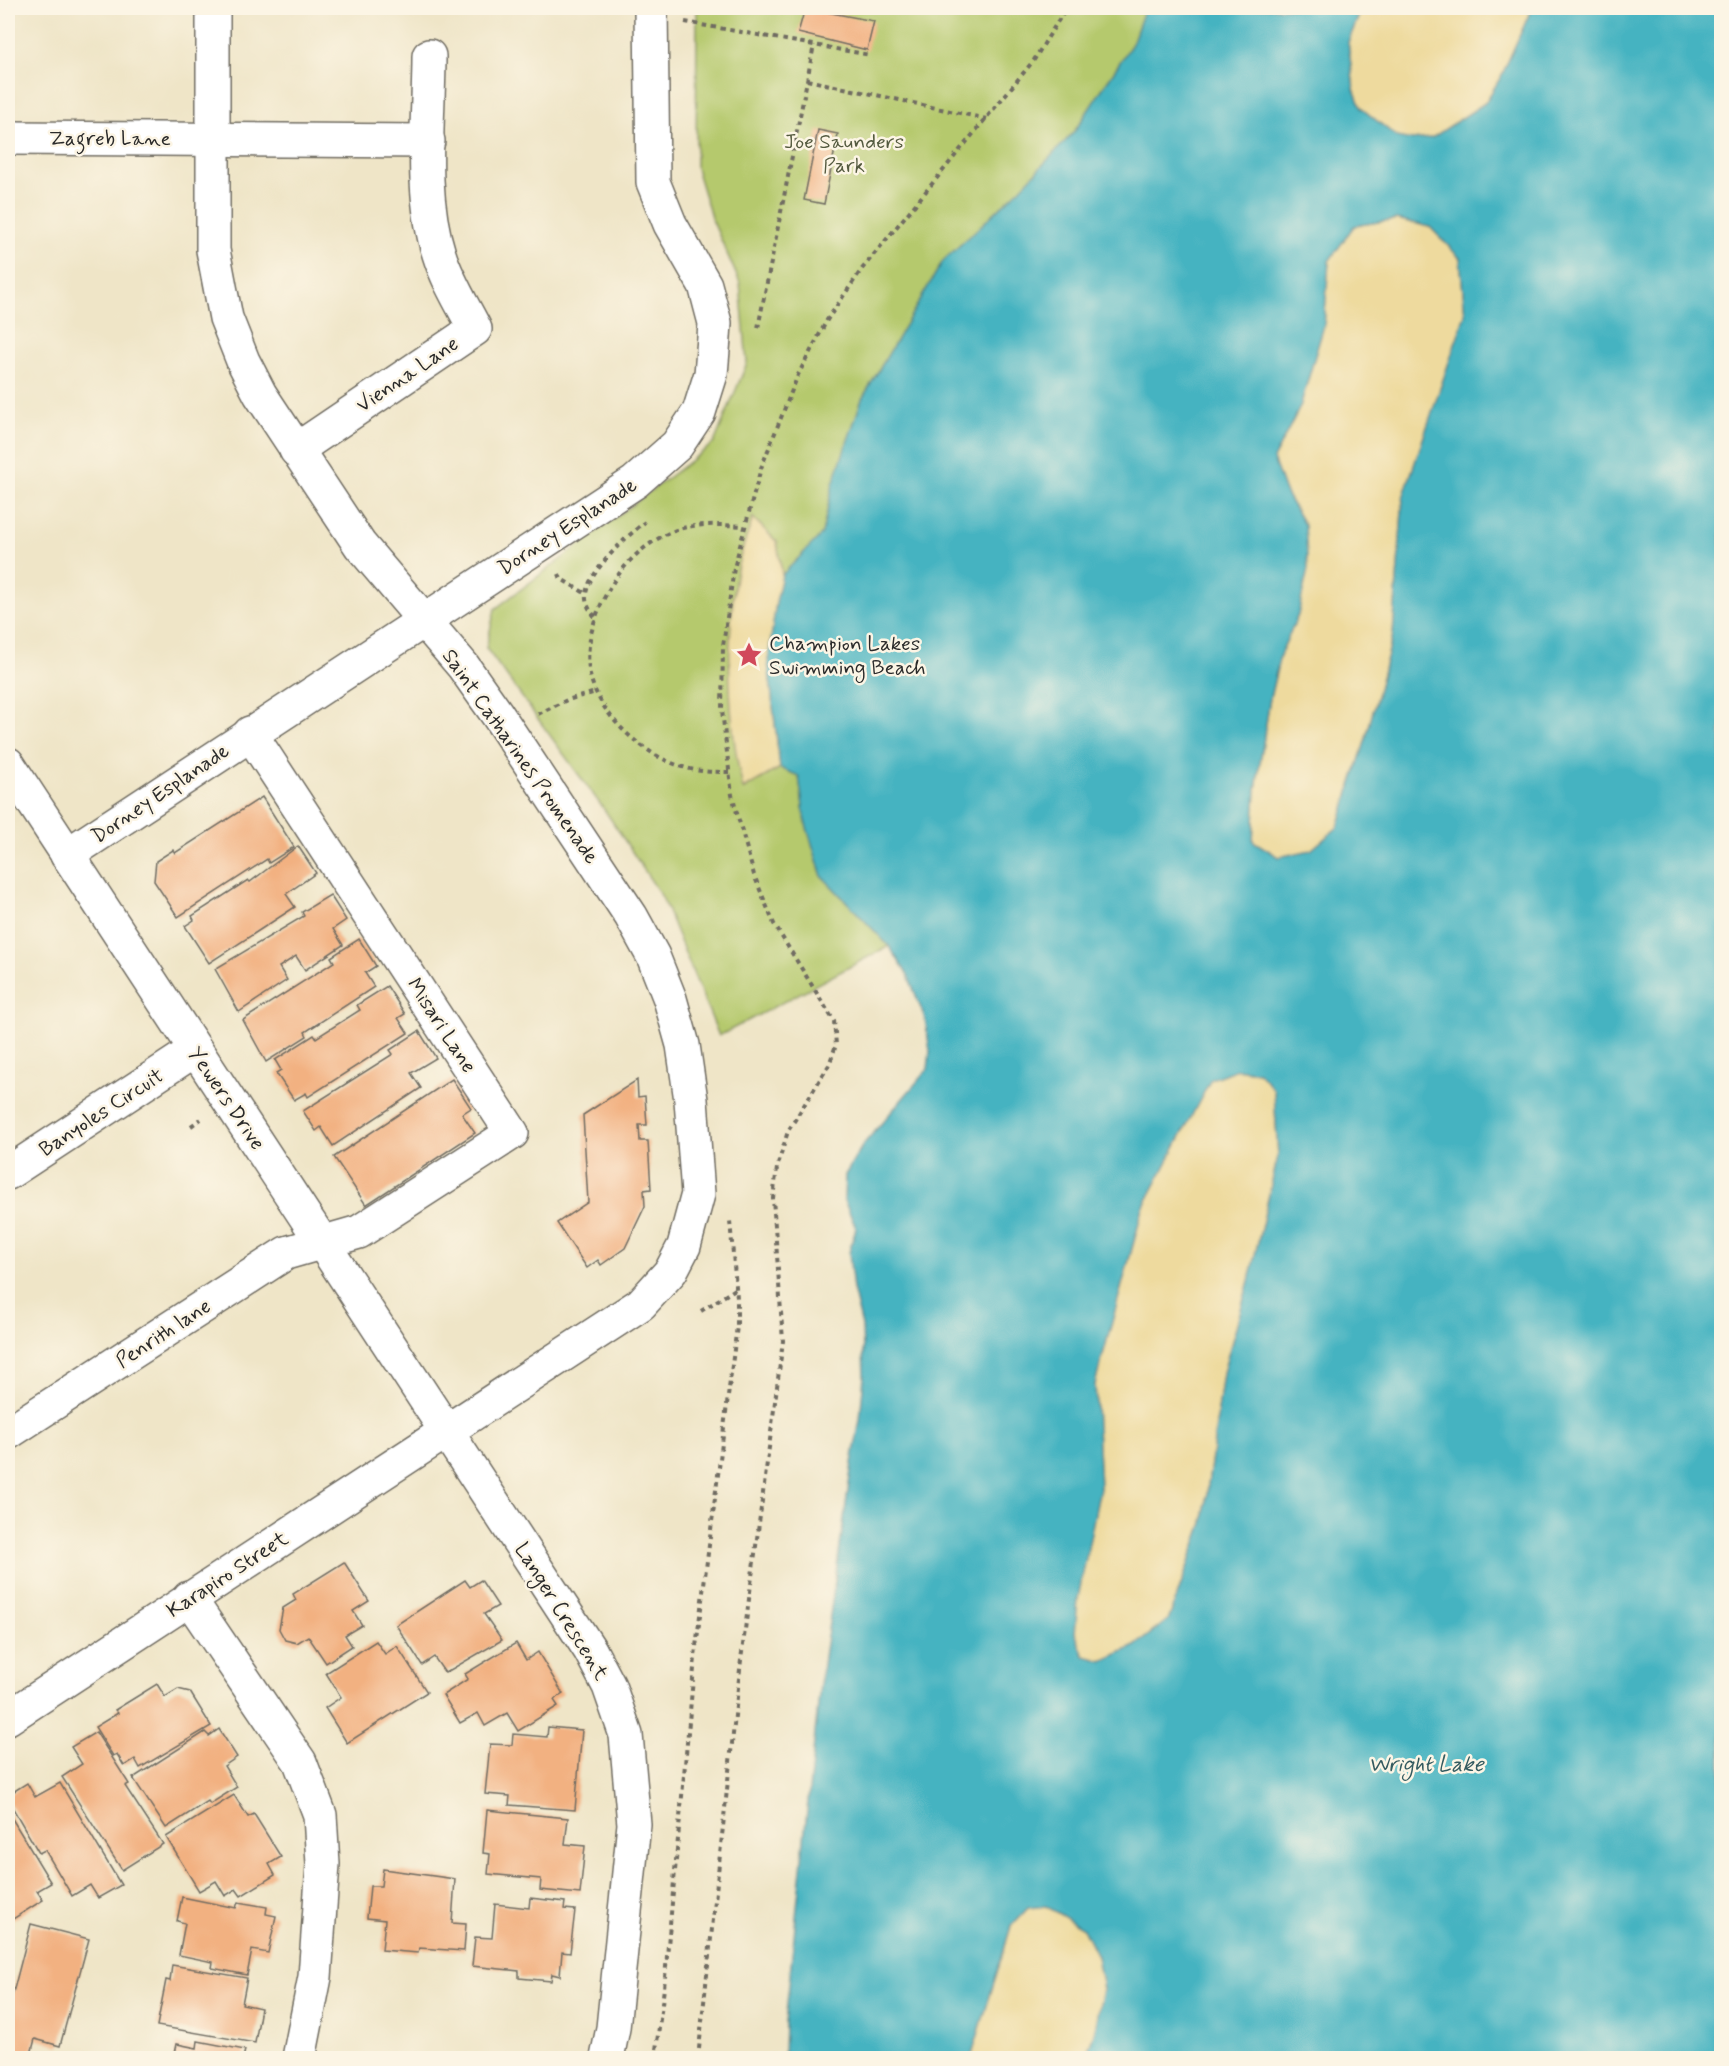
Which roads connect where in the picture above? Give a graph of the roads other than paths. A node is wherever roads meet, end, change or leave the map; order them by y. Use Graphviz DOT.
graph roads {
  1 [pos="213,8"];
  2 [pos="651,8"];
  3 [pos="429,56"];
  4 [pos="8,138"];
  5 [pos="212,139"];
  6 [pos="428,141"];
  7 [pos="296,450"];
  8 [pos="423,621"];
  9 [pos="250,733"];
  10 [pos="8,764"];
  11 [pos="67,855"];
  12 [pos="195,1050"];
  13 [pos="8,1173"];
  14 [pos="322,1242"];
  15 [pos="447,1432"];
  16 [pos="8,1433"];
  17 [pos="189,1598"];
  18 [pos="8,1718"];
  19 [pos="299,2058"];
  20 [pos="607,2058"];
  1 -- 5 [label="street, Saint Catharines Promenade"];
  2 -- 8 [label="street, Dorney Esplanade"];
  3 -- 6 [label="street, Vienna Lane"];
  4 -- 5 [label="street, Zagreb Lane"];
  5 -- 6 [label="street"];
  5 -- 7 [label="street, Saint Catharines Promenade"];
  6 -- 7 [label="street, Vienna Lane"];
  7 -- 8 [label="street, Saint Catharines Promenade"];
  8 -- 9 [label="street, Dorney Esplanade"];
  8 -- 15 [label="street, Saint Catharines Promenade"];
  9 -- 11 [label="street, Dorney Esplanade"];
  9 -- 14 [label="street, Misari Lane"];
  10 -- 11 [label="street, Yewers Drive"];
  11 -- 12 [label="street, Yewers Drive"];
  12 -- 13 [label="street, Banyoles Circuit"];
  12 -- 14 [label="street, Yewers Drive"];
  14 -- 15 [label="street, Yewers Drive"];
  14 -- 16 [label="street, Penrith lane"];
  15 -- 17 [label="street, Karapiro Street"];
  15 -- 20 [label="street, Langer Crescent"];
  17 -- 18 [label="street, Karapiro Street"];
  17 -- 19 [label="street"];
}
